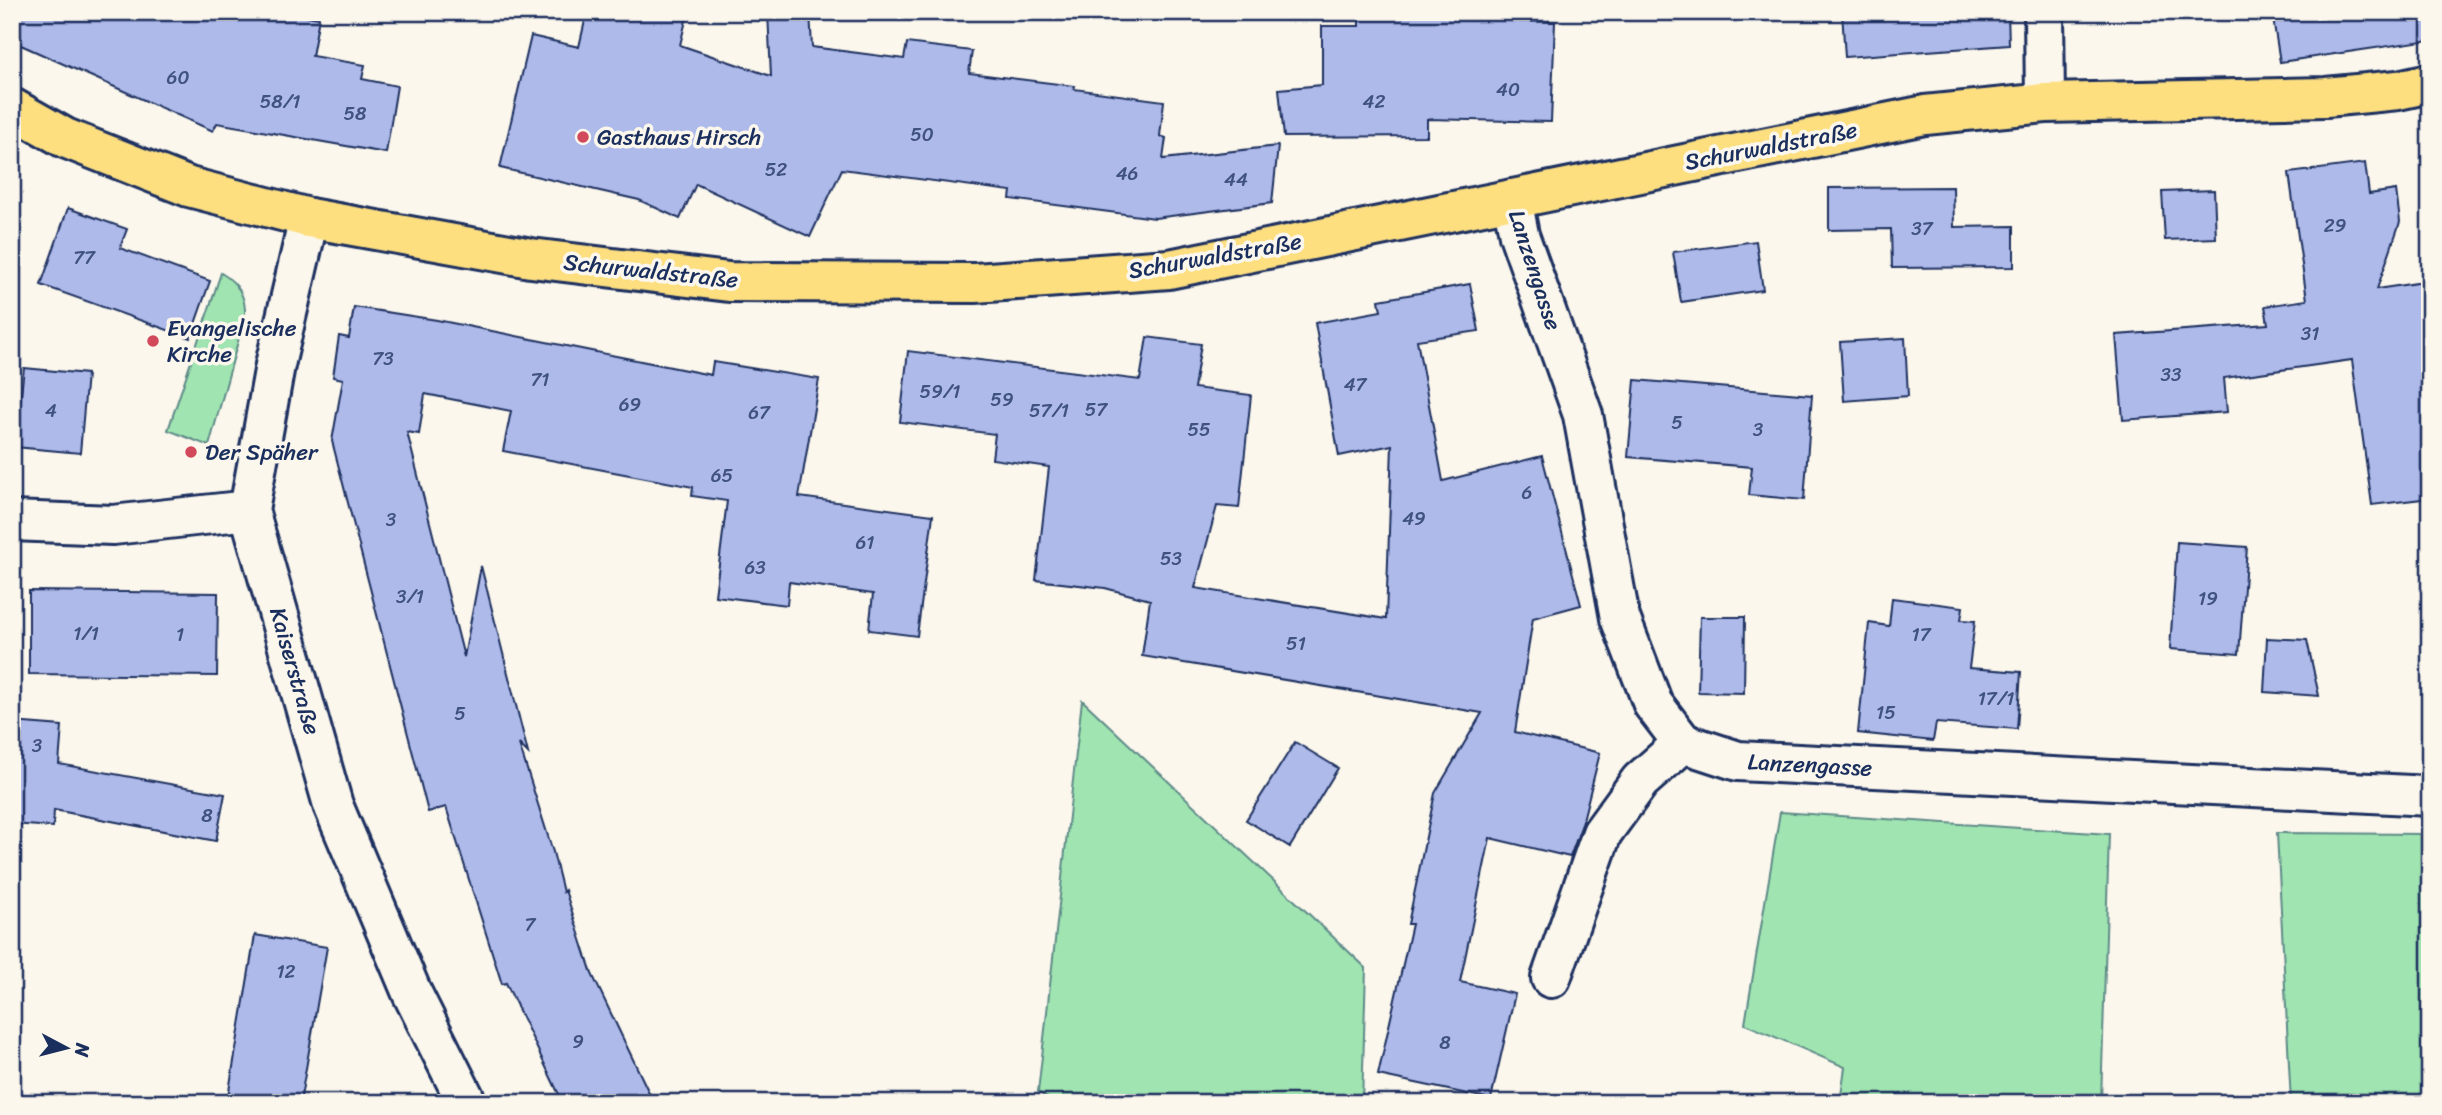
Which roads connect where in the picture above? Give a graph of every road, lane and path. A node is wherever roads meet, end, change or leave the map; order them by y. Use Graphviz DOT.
graph roads {
  1 [pos="2044,12"];
  2 [pos="2430,83"];
  3 [pos="2045,103"];
  4 [pos="12,108"];
  5 [pos="1512,199"];
  6 [pos="309,218"];
  7 [pos="249,510"];
  8 [pos="12,521"];
  9 [pos="1683,743"];
  10 [pos="2430,796"];
  11 [pos="1551,978"];
  12 [pos="467,1103"];
  1 -- 3 [label="street"];
  2 -- 3 [label="main road, Schurwaldstraße"];
  3 -- 5 [label="main road, Schurwaldstraße"];
  4 -- 6 [label="main road, Schurwaldstraße"];
  5 -- 6 [label="main road, Schurwaldstraße"];
  5 -- 9 [label="street, Lanzengasse"];
  6 -- 7 [label="street, Kaiserstraße"];
  7 -- 8 [label="street"];
  7 -- 12 [label="street, Kaiserstraße"];
  9 -- 10 [label="street, Lanzengasse"];
  9 -- 11 [label="street"];
}
